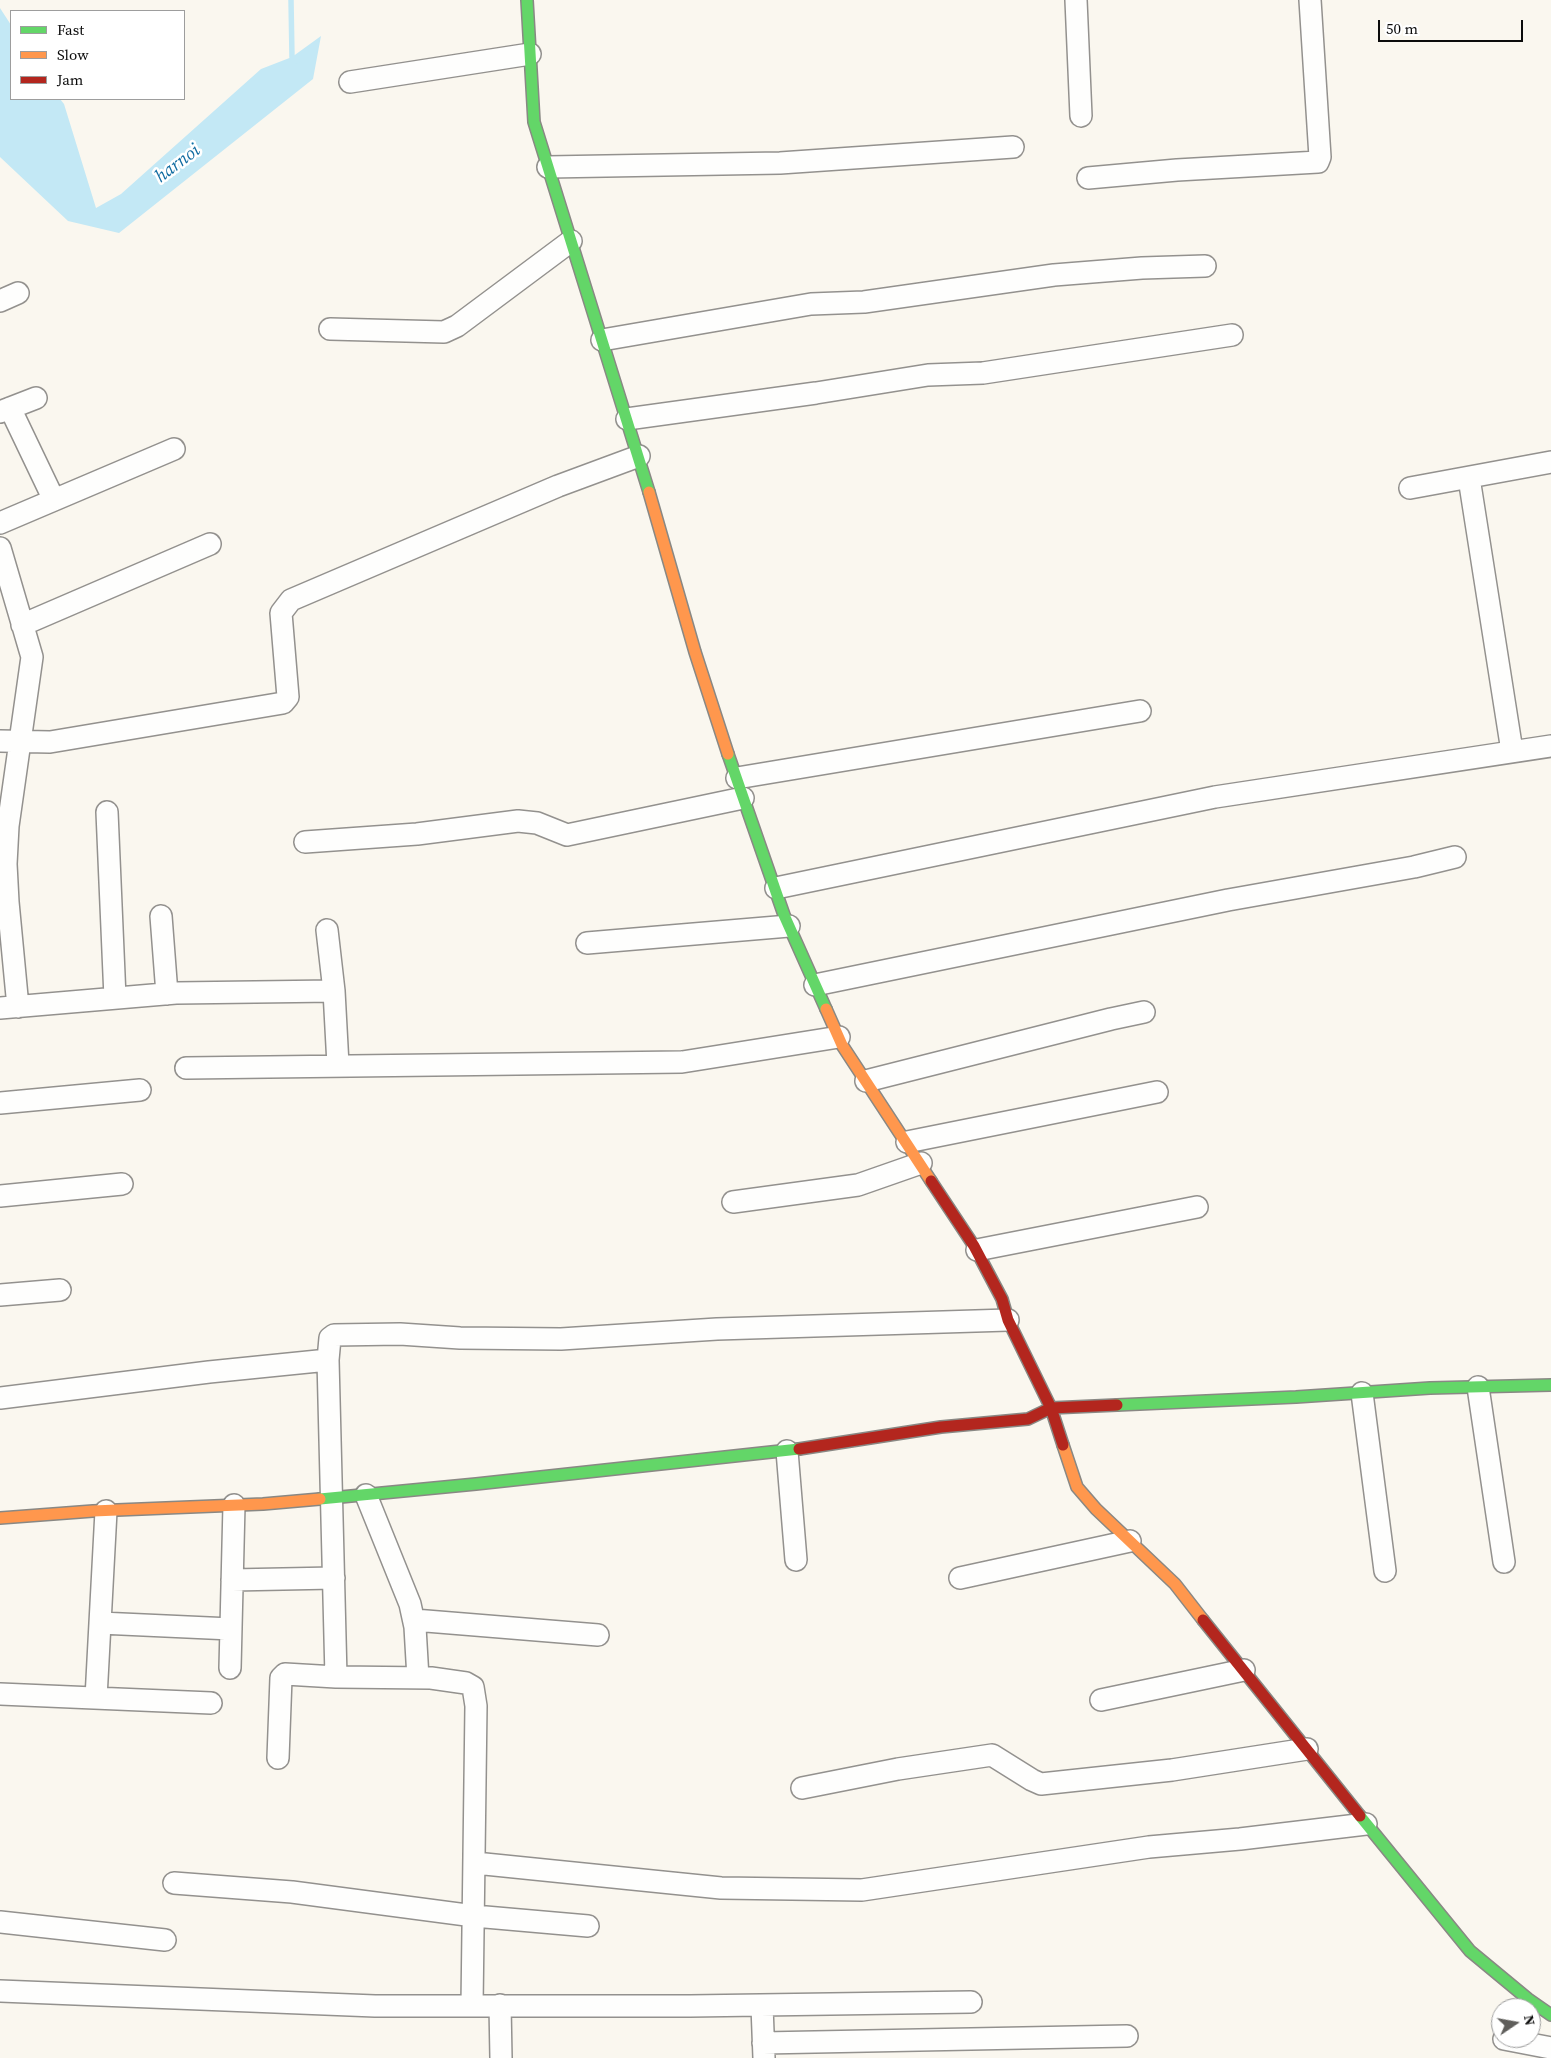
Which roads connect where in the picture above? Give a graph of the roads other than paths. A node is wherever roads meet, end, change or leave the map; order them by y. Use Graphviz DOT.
graph roads {
  1 [pos="527,0"];
  2 [pos="1076,0"];
  3 [pos="1310,0"];
  4 [pos="530,54"];
  5 [pos="350,82"];
  6 [pos="1081,116"];
  7 [pos="1013,147"];
  8 [pos="548,167"];
  9 [pos="1088,178"];
  10 [pos="571,241"];
  11 [pos="1205,266"];
  12 [pos="330,329"];
  13 [pos="1232,335"];
  14 [pos="602,340"];
  15 [pos="36,398"];
  16 [pos="5,410"];
  17 [pos="627,420"];
  18 [pos="174,448"];
  19 [pos="639,456"];
  20 [pos="1551,462"];
  21 [pos="1468,478"];
  22 [pos="1410,488"];
  23 [pos="54,500"];
  24 [pos="0,523"];
  25 [pos="210,544"];
  26 [pos="0,548"];
  27 [pos="22,625"];
  28 [pos="1140,711"];
  29 [pos="10,741"];
  30 [pos="1551,746"];
  31 [pos="1512,751"];
  32 [pos="737,778"];
  33 [pos="743,798"];
  34 [pos="107,812"];
  35 [pos="306,842"];
  36 [pos="1455,857"];
  37 [pos="776,888"];
  38 [pos="161,916"];
  39 [pos="789,926"];
  40 [pos="327,930"];
  41 [pos="587,943"];
  42 [pos="816,985"];
  43 [pos="334,990"];
  44 [pos="167,994"];
  45 [pos="115,998"];
  46 [pos="9,1008"];
  47 [pos="1144,1012"];
  48 [pos="839,1037"];
  49 [pos="338,1065"];
  50 [pos="186,1068"];
  51 [pos="866,1081"];
  52 [pos="140,1090"];
  53 [pos="1157,1092"];
  54 [pos="0,1103"];
  55 [pos="907,1142"];
  56 [pos="921,1163"];
  57 [pos="122,1184"];
  58 [pos="0,1196"];
  59 [pos="733,1202"];
  60 [pos="1197,1207"];
  61 [pos="976,1250"];
  62 [pos="60,1290"];
  63 [pos="0,1296"];
  64 [pos="1008,1320"];
  65 [pos="328,1360"];
  66 [pos="1551,1385"];
  67 [pos="1478,1387"];
  68 [pos="1362,1393"];
  69 [pos="0,1398"];
  70 [pos="1051,1408"];
  71 [pos="787,1451"];
  72 [pos="366,1495"];
  73 [pos="332,1498"];
  74 [pos="234,1505"];
  75 [pos="106,1511"];
  76 [pos="0,1518"];
  77 [pos="1130,1541"];
  78 [pos="796,1560"];
  79 [pos="1504,1562"];
  80 [pos="1385,1571"];
  81 [pos="334,1578"];
  82 [pos="960,1578"];
  83 [pos="232,1580"];
  84 [pos="414,1620"];
  85 [pos="100,1623"];
  86 [pos="231,1629"];
  87 [pos="598,1635"];
  88 [pos="230,1668"];
  89 [pos="1244,1670"];
  90 [pos="336,1677"];
  91 [pos="418,1678"];
  92 [pos="0,1694"];
  93 [pos="96,1698"];
  94 [pos="1101,1700"];
  95 [pos="211,1703"];
  96 [pos="1307,1750"];
  97 [pos="278,1758"];
  98 [pos="802,1788"];
  99 [pos="1366,1824"];
  100 [pos="475,1863"];
  101 [pos="174,1884"];
  102 [pos="474,1916"];
  103 [pos="0,1922"];
  104 [pos="588,1926"];
  105 [pos="166,1940"];
  106 [pos="0,1991"];
  107 [pos="972,2002"];
  108 [pos="472,2005"];
  109 [pos="500,2005"];
  110 [pos="762,2006"];
  111 [pos="1551,2014"];
  112 [pos="1127,2036"];
  113 [pos="763,2051"];
  114 [pos="501,2058"];
  1 -- 4 [label="street"];
  2 -- 6 [label="street"];
  3 -- 9 [label="street"];
  4 -- 5 [label="street"];
  4 -- 8 [label="street"];
  7 -- 8 [label="street"];
  8 -- 10 [label="street"];
  10 -- 12 [label="street"];
  10 -- 14 [label="street"];
  11 -- 14 [label="street"];
  13 -- 17 [label="street"];
  14 -- 17 [label="street"];
  15 -- 16 [label="street"];
  16 -- 23 [label="street"];
  17 -- 19 [label="street"];
  18 -- 23 [label="street"];
  19 -- 29 [label="street"];
  19 -- 32 [label="street"];
  20 -- 21 [label="street"];
  21 -- 22 [label="street"];
  21 -- 31 [label="street"];
  23 -- 24 [label="street"];
  25 -- 27 [label="street"];
  26 -- 27 [label="street"];
  27 -- 29 [label="street"];
  28 -- 32 [label="street"];
  29 -- 46 [label="street"];
  30 -- 31 [label="street"];
  31 -- 37 [label="street"];
  32 -- 33 [label="street"];
  33 -- 35 [label="street"];
  33 -- 37 [label="street"];
  34 -- 45 [label="street"];
  36 -- 42 [label="street"];
  37 -- 39 [label="street"];
  38 -- 44 [label="street"];
  39 -- 41 [label="street"];
  39 -- 42 [label="street"];
  40 -- 43 [label="street"];
  42 -- 48 [label="street"];
  43 -- 44 [label="street"];
  43 -- 49 [label="street"];
  44 -- 45 [label="street"];
  45 -- 46 [label="street"];
  47 -- 51 [label="street"];
  48 -- 49 [label="street"];
  48 -- 51 [label="street"];
  49 -- 50 [label="street"];
  51 -- 55 [label="street"];
  52 -- 54 [label="street"];
  53 -- 55 [label="street"];
  55 -- 56 [label="street"];
  56 -- 59 [label="street"];
  56 -- 61 [label="street"];
  57 -- 58 [label="street"];
  60 -- 61 [label="street"];
  61 -- 64 [label="street"];
  62 -- 63 [label="street"];
  64 -- 65 [label="street"];
  64 -- 70 [label="street"];
  65 -- 69 [label="street"];
  65 -- 73 [label="street"];
  66 -- 67 [label="street"];
  67 -- 68 [label="street"];
  67 -- 79 [label="street"];
  68 -- 70 [label="street"];
  68 -- 80 [label="street"];
  70 -- 71 [label="street"];
  70 -- 77 [label="street"];
  71 -- 72 [label="street"];
  71 -- 78 [label="street"];
  72 -- 73 [label="street"];
  72 -- 84 [label="street"];
  73 -- 74 [label="street"];
  73 -- 81 [label="street"];
  74 -- 75 [label="street"];
  74 -- 83 [label="street"];
  75 -- 76 [label="street"];
  75 -- 85 [label="street"];
  77 -- 82 [label="street"];
  77 -- 89 [label="street"];
  81 -- 83 [label="street"];
  81 -- 90 [label="street"];
  83 -- 86 [label="street"];
  84 -- 87 [label="street"];
  84 -- 91 [label="street"];
  85 -- 86 [label="street"];
  85 -- 93 [label="street"];
  86 -- 88 [label="street"];
  89 -- 94 [label="street"];
  89 -- 96 [label="street"];
  90 -- 91 [label="street"];
  90 -- 97 [label="street"];
  91 -- 100 [label="street"];
  92 -- 93 [label="street"];
  93 -- 95 [label="street"];
  96 -- 98 [label="street"];
  96 -- 99 [label="street"];
  99 -- 100 [label="street"];
  99 -- 111 [label="street"];
  100 -- 102 [label="street"];
  101 -- 102 [label="street"];
  102 -- 104 [label="street"];
  102 -- 108 [label="street"];
  103 -- 105 [label="street"];
  106 -- 108 [label="street"];
  107 -- 110 [label="street"];
  108 -- 109 [label="street"];
  109 -- 110 [label="street"];
  109 -- 114 [label="street"];
  110 -- 113 [label="street"];
  112 -- 113 [label="street"];
}
